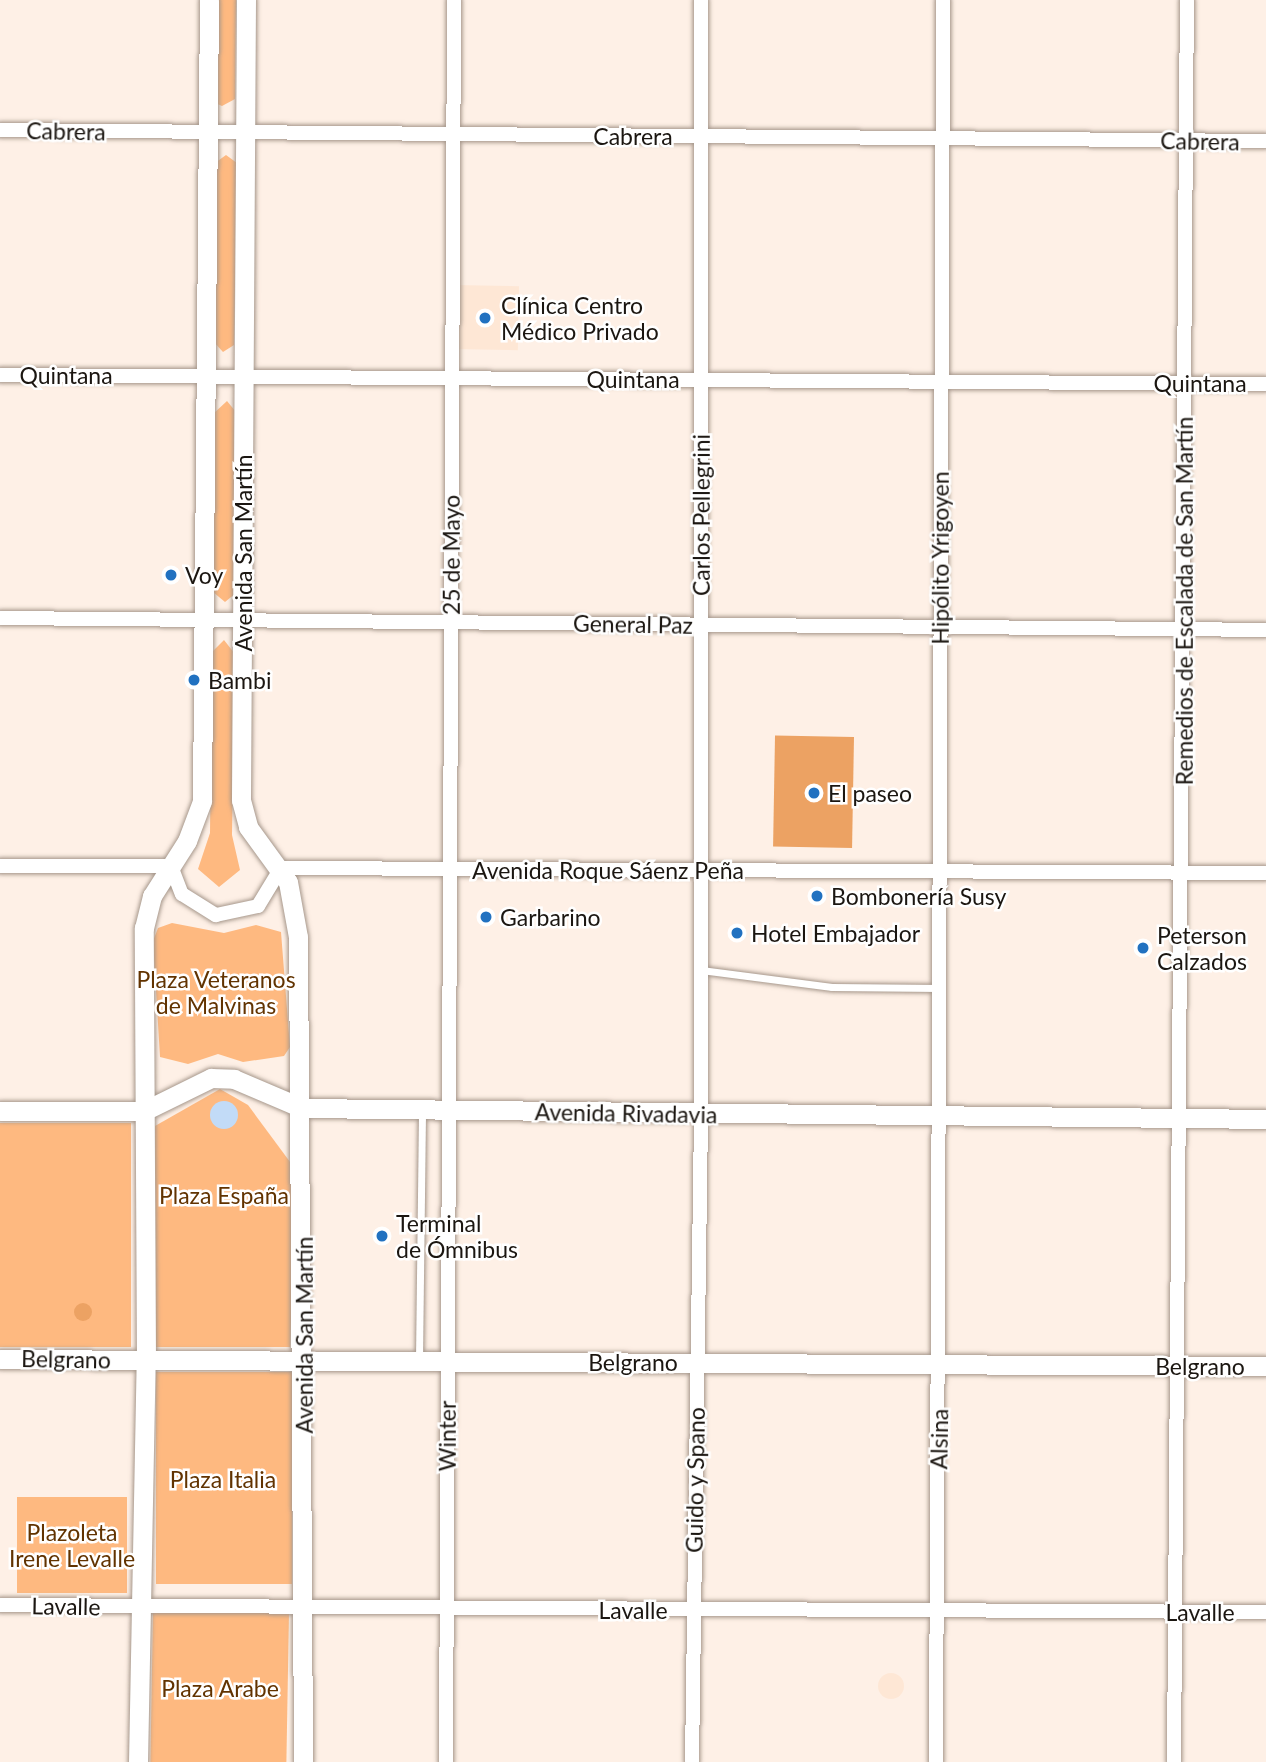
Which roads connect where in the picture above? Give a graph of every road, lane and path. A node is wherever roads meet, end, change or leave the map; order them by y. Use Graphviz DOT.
graph roads {
  1 [pos="209,0"];
  2 [pos="246,0"];
  3 [pos="454,0"];
  4 [pos="701,0"];
  5 [pos="943,0"];
  6 [pos="1187,0"];
  7 [pos="0,130"];
  8 [pos="208,132"];
  9 [pos="245,132"];
  10 [pos="454,134"];
  11 [pos="701,136"];
  12 [pos="943,138"];
  13 [pos="1187,141"];
  14 [pos="1266,141"];
  15 [pos="0,375"];
  16 [pos="206,376"];
  17 [pos="244,376"];
  18 [pos="453,378"];
  19 [pos="701,380"];
  20 [pos="942,381"];
  21 [pos="1185,383"];
  22 [pos="1266,384"];
  23 [pos="0,618"];
  24 [pos="205,620"];
  25 [pos="243,620"];
  26 [pos="451,622"];
  27 [pos="701,625"];
  28 [pos="940,627"];
  29 [pos="1184,629"];
  30 [pos="1266,630"];
  31 [pos="0,866"];
  32 [pos="171,866"];
  33 [pos="281,868"];
  34 [pos="450,869"];
  35 [pos="701,870"];
  36 [pos="939,872"];
  37 [pos="1182,873"];
  38 [pos="1266,873"];
  39 [pos="701,970"];
  40 [pos="940,988"];
  41 [pos="302,1108"];
  42 [pos="422,1109"];
  43 [pos="449,1110"];
  44 [pos="0,1111"];
  45 [pos="144,1111"];
  46 [pos="701,1114"];
  47 [pos="943,1116"];
  48 [pos="1181,1118"];
  49 [pos="1266,1119"];
  50 [pos="0,1359"];
  51 [pos="146,1360"];
  52 [pos="306,1360"];
  53 [pos="419,1360"];
  54 [pos="448,1360"];
  55 [pos="698,1362"];
  56 [pos="940,1364"];
  57 [pos="1178,1366"];
  58 [pos="1266,1366"];
  59 [pos="0,1605"];
  60 [pos="142,1608"];
  61 [pos="304,1608"];
  62 [pos="446,1609"];
  63 [pos="692,1610"];
  64 [pos="937,1611"];
  65 [pos="1176,1612"];
  66 [pos="1266,1612"];
  67 [pos="138,1762"];
  68 [pos="303,1762"];
  69 [pos="446,1762"];
  70 [pos="692,1762"];
  71 [pos="936,1762"];
  72 [pos="1174,1762"];
  1 -- 8 [label="main road, Avenida San Martín"];
  2 -- 9 [label="main road, Avenida San Martín"];
  3 -- 10 [label="street, 25 de Mayo"];
  4 -- 11 [label="street, Carlos Pellegrini"];
  5 -- 12 [label="street, Hipólito Yrigoyen"];
  6 -- 13 [label="street, Remedios de Escalada de San Martín"];
  7 -- 8 [label="street, Cabrera"];
  8 -- 9 [label="street, Cabrera"];
  8 -- 16 [label="main road, Avenida San Martín"];
  9 -- 10 [label="street, Cabrera"];
  9 -- 17 [label="main road, Avenida San Martín"];
  10 -- 11 [label="street, Cabrera"];
  10 -- 18 [label="street, 25 de Mayo"];
  11 -- 12 [label="street, Cabrera"];
  11 -- 19 [label="street, Carlos Pellegrini"];
  12 -- 13 [label="street, Cabrera"];
  12 -- 20 [label="street, Hipólito Yrigoyen"];
  13 -- 14 [label="street, Cabrera"];
  13 -- 21 [label="street, Remedios de Escalada de San Martín"];
  15 -- 16 [label="street, Quintana"];
  16 -- 17 [label="street, Quintana"];
  16 -- 24 [label="main road, Avenida San Martín"];
  17 -- 18 [label="street, Quintana"];
  17 -- 25 [label="main road, Avenida San Martín"];
  18 -- 19 [label="street, Quintana"];
  18 -- 26 [label="street, 25 de Mayo"];
  19 -- 20 [label="street, Quintana"];
  19 -- 27 [label="street, Carlos Pellegrini"];
  20 -- 21 [label="street, Quintana"];
  20 -- 28 [label="street, Hipólito Yrigoyen"];
  21 -- 22 [label="street, Quintana"];
  21 -- 29 [label="street, Remedios de Escalada de San Martín"];
  23 -- 24 [label="street, General Paz"];
  24 -- 25 [label="street, General Paz"];
  24 -- 32 [label="main road, Avenida San Martín"];
  25 -- 26 [label="street, General Paz"];
  25 -- 33 [label="main road, Avenida San Martín"];
  26 -- 27 [label="street, General Paz"];
  26 -- 34 [label="street, 25 de Mayo"];
  27 -- 28 [label="street, General Paz"];
  27 -- 35 [label="street, Carlos Pellegrini"];
  28 -- 29 [label="street, General Paz"];
  28 -- 36 [label="street, Hipólito Yrigoyen"];
  29 -- 30 [label="street, General Paz"];
  29 -- 37 [label="street, Remedios de Escalada de San Martín"];
  31 -- 32 [label="street"];
  32 -- 33 [label="street"];
  32 -- 45 [label="main road, Avenida San Martín"];
  33 -- 34 [label="street, Avenida Roque Sáenz Peña"];
  33 -- 41 [label="main road, Avenida San Martín"];
  34 -- 35 [label="street, Avenida Roque Sáenz Peña"];
  34 -- 43 [label="street, 25 de Mayo"];
  35 -- 36 [label="street, Avenida Roque Sáenz Peña"];
  35 -- 39 [label="street, Carlos Pellegrini"];
  36 -- 37 [label="street, Avenida Roque Sáenz Peña"];
  36 -- 40 [label="street, Hipólito Yrigoyen"];
  37 -- 38 [label="street, Avenida Roque Sáenz Peña"];
  37 -- 48 [label="street, Remedios de Escalada de San Martín"];
  39 -- 40 [label="lane"];
  39 -- 46 [label="street, Carlos Pellegrini"];
  40 -- 47 [label="street, Hipólito Yrigoyen"];
  41 -- 42 [label="main road, Avenida Rivadavia"];
  41 -- 45 [label="main road, Avenida Rivadavia"];
  41 -- 52 [label="main road, Avenida San Martín"];
  42 -- 43 [label="main road, Avenida Rivadavia"];
  42 -- 53 [label="lane"];
  43 -- 46 [label="main road, Avenida Rivadavia"];
  43 -- 54 [label="street, Winter"];
  44 -- 45 [label="main road, Avenida Rivadavia"];
  45 -- 51 [label="main road, Avenida San Martín"];
  46 -- 47 [label="main road, Avenida Rivadavia"];
  46 -- 55 [label="street, Guido y Spano"];
  47 -- 48 [label="main road, Avenida Rivadavia"];
  47 -- 56 [label="street, Alsina"];
  48 -- 49 [label="main road, Avenida Rivadavia"];
  48 -- 57 [label="street, Remedios de Escalada de San Martín"];
  50 -- 51 [label="main road, Belgrano"];
  51 -- 52 [label="main road, Belgrano"];
  51 -- 60 [label="main road, Avenida San Martín"];
  52 -- 53 [label="main road, Belgrano"];
  52 -- 61 [label="main road, Avenida San Martín"];
  53 -- 54 [label="main road, Belgrano"];
  54 -- 55 [label="main road, Belgrano"];
  54 -- 62 [label="street, Winter"];
  55 -- 56 [label="main road, Belgrano"];
  55 -- 63 [label="street, Guido y Spano"];
  56 -- 57 [label="main road, Belgrano"];
  56 -- 64 [label="street, Alsina"];
  57 -- 58 [label="main road, Belgrano"];
  57 -- 65 [label="street, Remedios de Escalada de San Martín"];
  59 -- 60 [label="street, Lavalle"];
  60 -- 61 [label="street, Lavalle"];
  60 -- 67 [label="main road, Avenida San Martín"];
  61 -- 62 [label="street, Lavalle"];
  61 -- 68 [label="main road, Avenida San Martín"];
  62 -- 63 [label="street, Lavalle"];
  62 -- 69 [label="street, Winter"];
  63 -- 64 [label="street, Lavalle"];
  63 -- 70 [label="street, Guido y Spano"];
  64 -- 65 [label="street, Lavalle"];
  64 -- 71 [label="street, Alsina"];
  65 -- 66 [label="street, Lavalle"];
  65 -- 72 [label="street, Remedios de Escalada de San Martín"];
}
